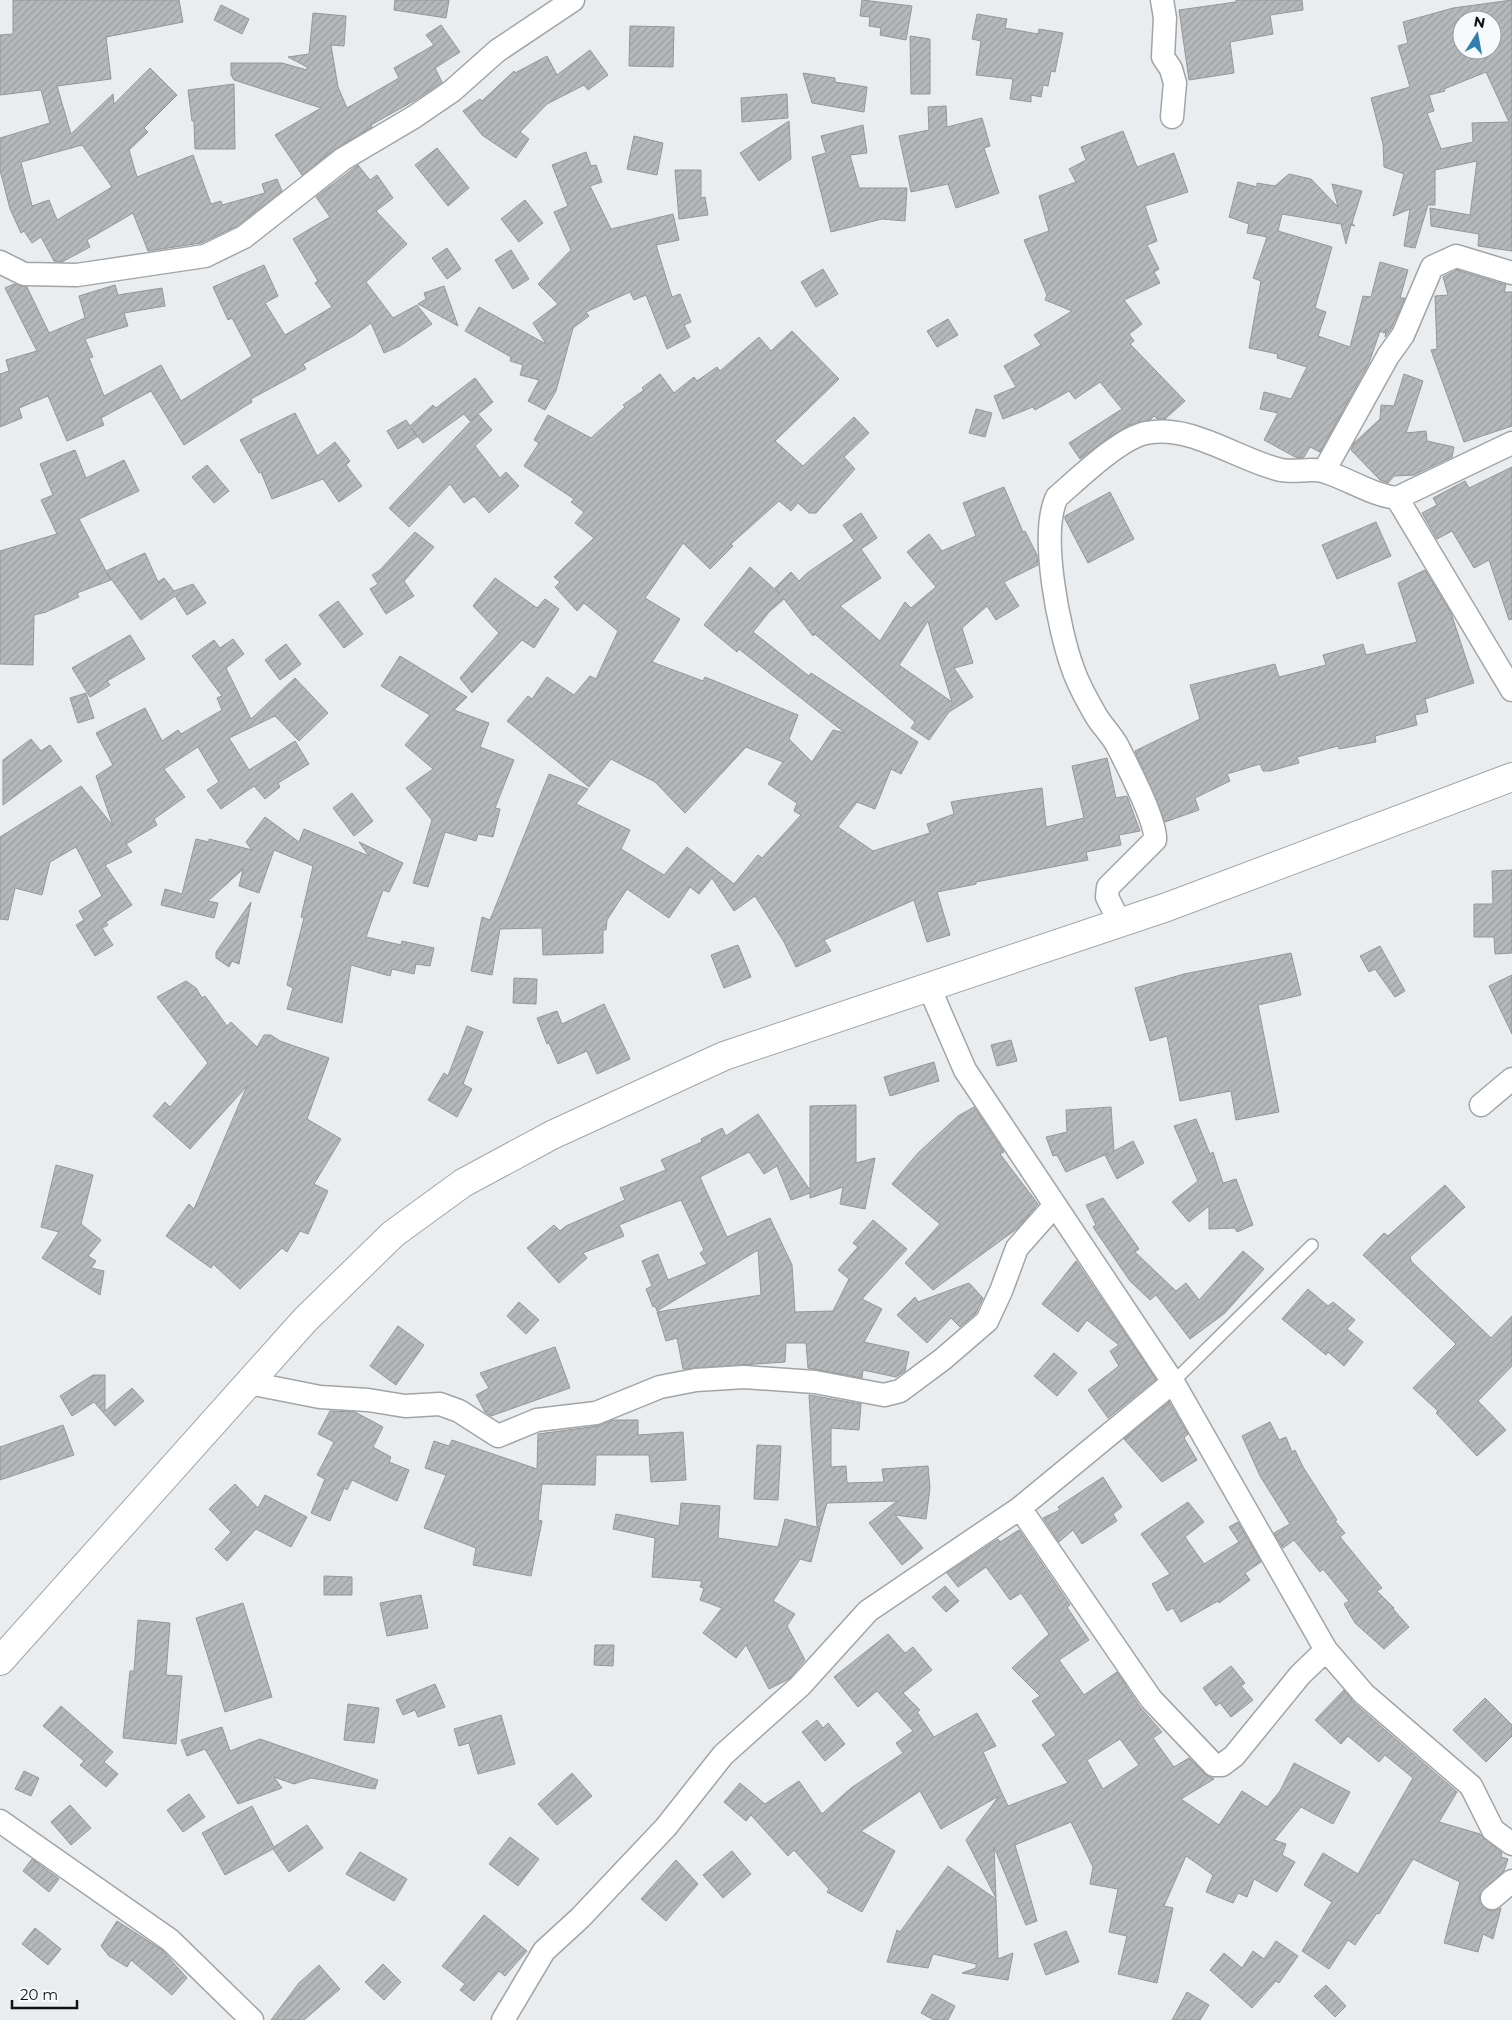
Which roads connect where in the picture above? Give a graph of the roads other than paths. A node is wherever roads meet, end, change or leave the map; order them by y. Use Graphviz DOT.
graph roads {
  1 [pos="573,0"];
  2 [pos="1162,0"];
  3 [pos="1172,117"];
  4 [pos="0,262"];
  5 [pos="1512,273"];
  6 [pos="1512,443"];
  7 [pos="1324,471"];
  8 [pos="1397,498"];
  9 [pos="1512,690"];
  10 [pos="1512,777"];
  11 [pos="1120,922"];
  12 [pos="929,987"];
  13 [pos="1512,1080"];
  14 [pos="1480,1105"];
  15 [pos="1055,1205"];
  16 [pos="1312,1245"];
  17 [pos="1173,1382"];
  18 [pos="249,1383"];
  19 [pos="1020,1508"];
  20 [pos="1326,1650"];
  21 [pos="0,1661"];
  22 [pos="0,1821"];
  23 [pos="1512,1844"];
  24 [pos="1512,1881"];
  25 [pos="1492,1898"];
  26 [pos="252,2020"];
  27 [pos="503,2020"];
  1 -- 4 [label="street"];
  2 -- 3 [label="street"];
  5 -- 7 [label="street"];
  6 -- 8 [label="street"];
  7 -- 8 [label="street"];
  7 -- 11 [label="street"];
  8 -- 9 [label="street"];
  10 -- 11 [label="main road"];
  11 -- 12 [label="main road"];
  12 -- 15 [label="street"];
  12 -- 18 [label="main road"];
  13 -- 14 [label="street"];
  15 -- 17 [label="street"];
  15 -- 18 [label="street"];
  16 -- 17 [label="lane"];
  17 -- 19 [label="street"];
  17 -- 20 [label="street"];
  18 -- 21 [label="main road"];
  19 -- 20 [label="street"];
  19 -- 27 [label="street"];
  20 -- 23 [label="street"];
  22 -- 26 [label="street"];
  24 -- 25 [label="street"];
}
